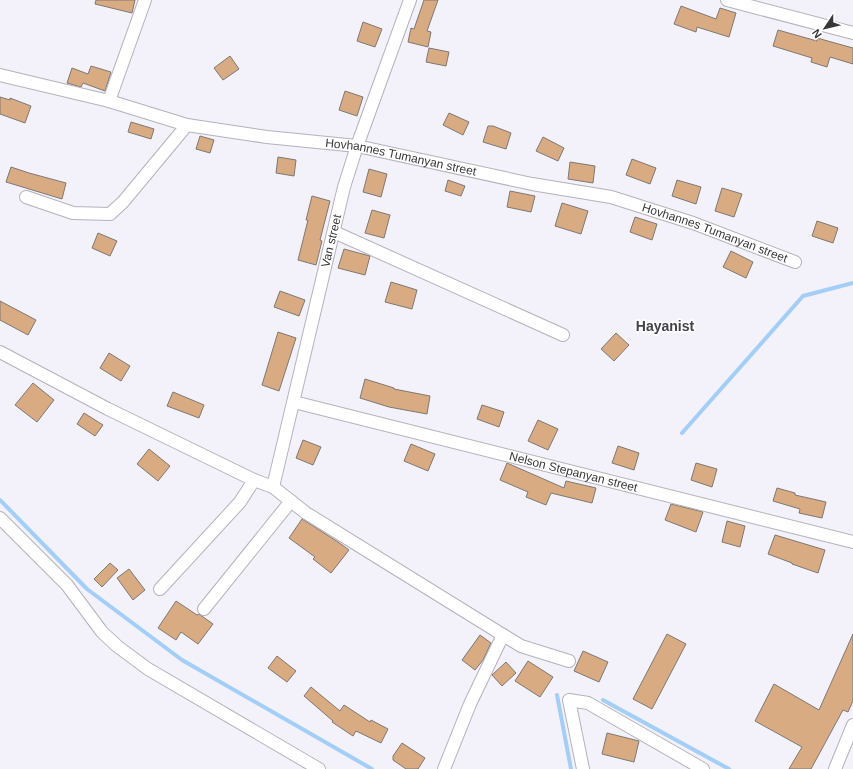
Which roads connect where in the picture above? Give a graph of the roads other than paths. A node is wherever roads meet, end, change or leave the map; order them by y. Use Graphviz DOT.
graph roads {
  1 [pos="145,0"];
  2 [pos="410,0"];
  3 [pos="727,0"];
  4 [pos="853,33"];
  5 [pos="0,75"];
  6 [pos="109,101"];
  7 [pos="187,125"];
  8 [pos="357,146"];
  9 [pos="26,197"];
  10 [pos="334,232"];
  11 [pos="795,262"];
  12 [pos="563,335"];
  13 [pos="0,352"];
  14 [pos="294,402"];
  15 [pos="254,480"];
  16 [pos="273,487"];
  17 [pos="291,500"];
  18 [pos="0,518"];
  19 [pos="853,542"];
  20 [pos="160,589"];
  21 [pos="204,610"];
  22 [pos="504,635"];
  23 [pos="569,661"];
  24 [pos="853,725"];
  25 [pos="319,769"];
  26 [pos="444,769"];
  27 [pos="582,769"];
  28 [pos="702,769"];
  29 [pos="835,769"];
  1 -- 6 [label="street"];
  2 -- 8 [label="street, Van street"];
  3 -- 4 [label="street"];
  5 -- 6 [label="street, Hovhannes Tumanyan street"];
  6 -- 7 [label="street, Hovhannes Tumanyan street"];
  7 -- 8 [label="street, Hovhannes Tumanyan street"];
  7 -- 9 [label="street"];
  8 -- 10 [label="street, Van street"];
  8 -- 11 [label="street, Hovhannes Tumanyan street"];
  10 -- 12 [label="street"];
  10 -- 14 [label="street, Van street"];
  13 -- 15 [label="street"];
  14 -- 16 [label="street, Van street"];
  14 -- 19 [label="street, Nelson Stepanyan street"];
  15 -- 16 [label="street"];
  15 -- 20 [label="street"];
  16 -- 17 [label="street"];
  17 -- 21 [label="street"];
  17 -- 22 [label="street"];
  18 -- 25 [label="street"];
  22 -- 23 [label="street"];
  22 -- 26 [label="street"];
  24 -- 29 [label="street"];
  27 -- 28 [label="street"];
}
